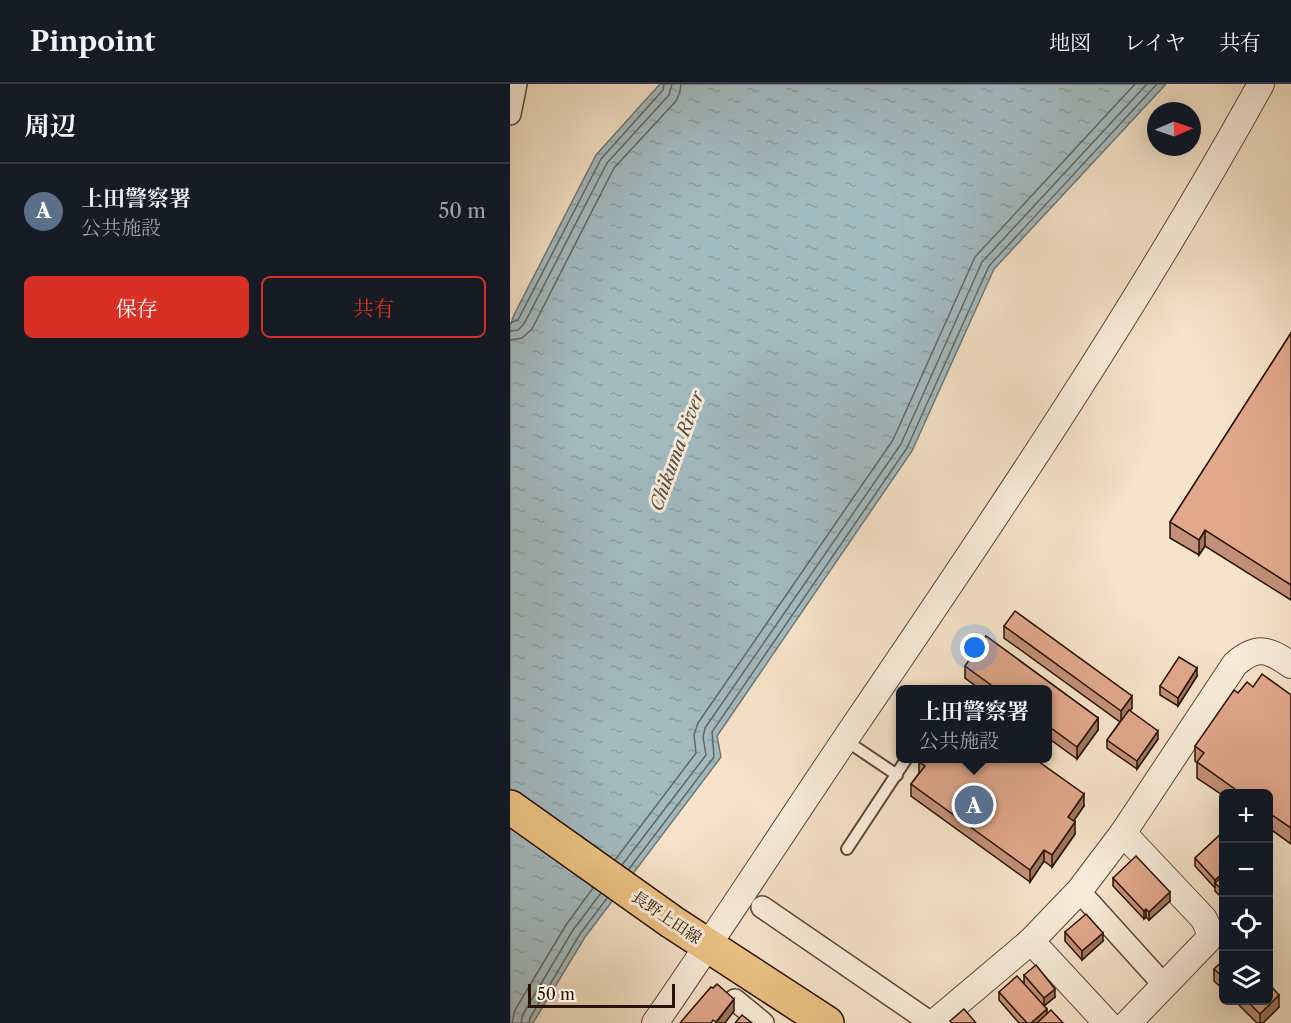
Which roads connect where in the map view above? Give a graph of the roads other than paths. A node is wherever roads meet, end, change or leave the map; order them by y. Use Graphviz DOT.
graph roads {
  1 [pos="516,84"];
  2 [pos="1261,84"];
  3 [pos="510,114"];
  4 [pos="1291,665"];
  5 [pos="845,740"];
  6 [pos="904,763"];
  7 [pos="897,775"];
  8 [pos="510,807"];
  9 [pos="1123,833"];
  10 [pos="847,849"];
  11 [pos="1079,891"];
  12 [pos="762,908"];
  13 [pos="1031,941"];
  14 [pos="709,946"];
  15 [pos="1164,985"];
  16 [pos="735,1000"];
  17 [pos="655,1023"];
  18 [pos="763,1023"];
  19 [pos="827,1023"];
  20 [pos="933,1023"];
  21 [pos="1107,1023"];
  22 [pos="1128,1023"];
  1 -- 3 [label="street"];
  2 -- 5 [label="street"];
  4 -- 9 [label="street"];
  5 -- 7 [label="lane"];
  5 -- 14 [label="street"];
  6 -- 7 [label="lane"];
  7 -- 10 [label="lane"];
  8 -- 14 [label="main road, 長野上田線"];
  9 -- 11 [label="street"];
  9 -- 15 [label="street"];
  11 -- 13 [label="street"];
  11 -- 15 [label="street"];
  12 -- 20 [label="street"];
  13 -- 20 [label="street"];
  13 -- 21 [label="street"];
  14 -- 17 [label="street"];
  14 -- 19 [label="main road, 長野上田線"];
  15 -- 22 [label="street"];
  16 -- 18 [label="street"];
}
